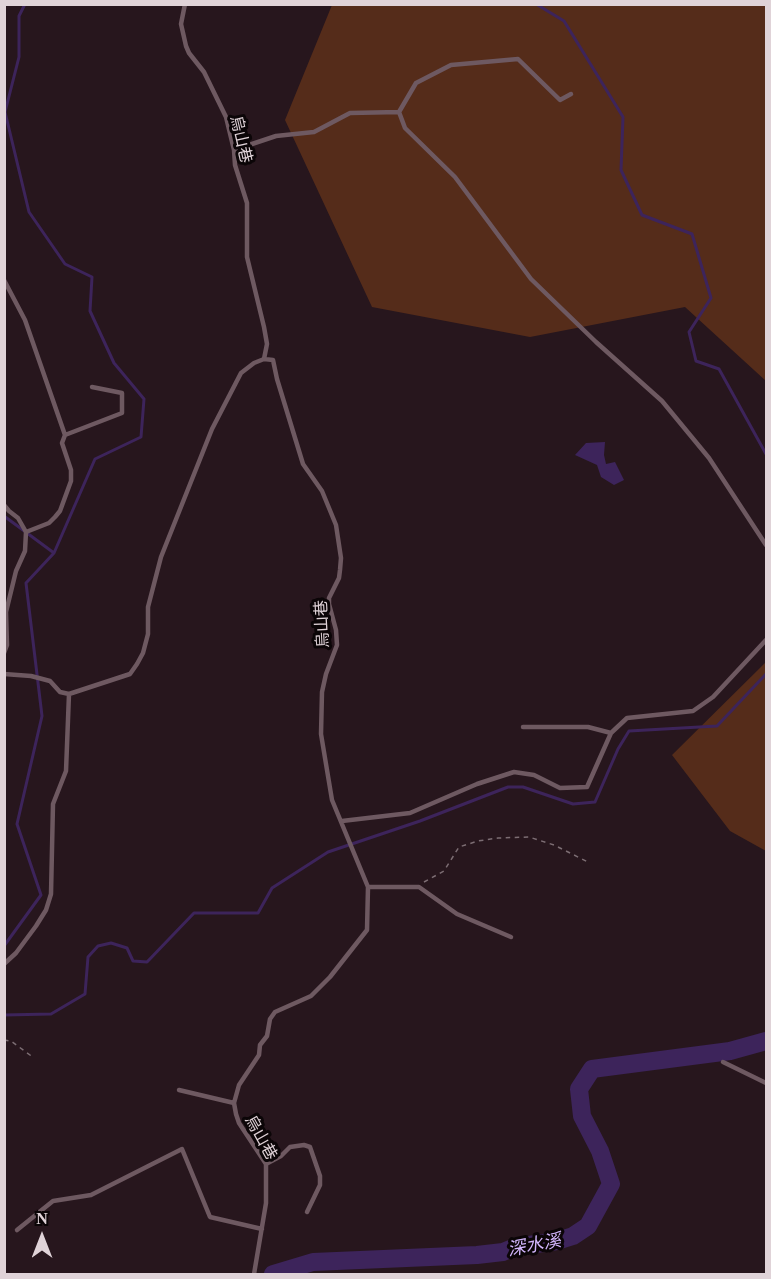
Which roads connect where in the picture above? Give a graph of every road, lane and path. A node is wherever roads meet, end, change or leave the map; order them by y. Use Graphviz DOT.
graph roads {
  1 [pos="185,4"];
  2 [pos="571,94"];
  3 [pos="399,112"];
  4 [pos="234,150"];
  5 [pos="4,280"];
  6 [pos="264,358"];
  7 [pos="92,387"];
  8 [pos="65,435"];
  9 [pos="4,505"];
  10 [pos="26,532"];
  11 [pos="766,544"];
  12 [pos="766,640"];
  13 [pos="4,653"];
  14 [pos="4,674"];
  15 [pos="69,694"];
  16 [pos="523,727"];
  17 [pos="611,733"];
  18 [pos="342,821"];
  19 [pos="588,862"];
  20 [pos="368,887"];
  21 [pos="419,887"];
  22 [pos="511,937"];
  23 [pos="4,964"];
  24 [pos="4,1040"];
  25 [pos="34,1058"];
  26 [pos="723,1062"];
  27 [pos="766,1083"];
  28 [pos="179,1090"];
  29 [pos="234,1102"];
  30 [pos="266,1164"];
  31 [pos="307,1212"];
  32 [pos="262,1229"];
  33 [pos="17,1230"];
  34 [pos="254,1274"];
  1 -- 4 [label="lane, 烏山巷"];
  2 -- 3 [label="lane"];
  3 -- 4 [label="lane"];
  3 -- 11 [label="lane"];
  4 -- 6 [label="lane, 烏山巷"];
  5 -- 8 [label="lane"];
  6 -- 15 [label="lane"];
  6 -- 18 [label="lane, 烏山巷"];
  7 -- 8 [label="lane"];
  8 -- 10 [label="lane"];
  9 -- 10 [label="lane"];
  10 -- 13 [label="lane"];
  12 -- 17 [label="lane"];
  14 -- 15 [label="lane"];
  15 -- 23 [label="lane"];
  16 -- 17 [label="lane"];
  17 -- 18 [label="lane"];
  18 -- 20 [label="lane, 烏山巷"];
  19 -- 21 [label="path"];
  20 -- 21 [label="lane"];
  20 -- 29 [label="lane, 烏山巷"];
  21 -- 22 [label="lane"];
  24 -- 25 [label="path"];
  26 -- 27 [label="lane"];
  28 -- 29 [label="lane"];
  29 -- 30 [label="lane, 烏山巷"];
  30 -- 31 [label="lane"];
  30 -- 32 [label="lane, 烏山巷"];
  32 -- 33 [label="lane"];
  32 -- 34 [label="lane, 烏山巷"];
}
